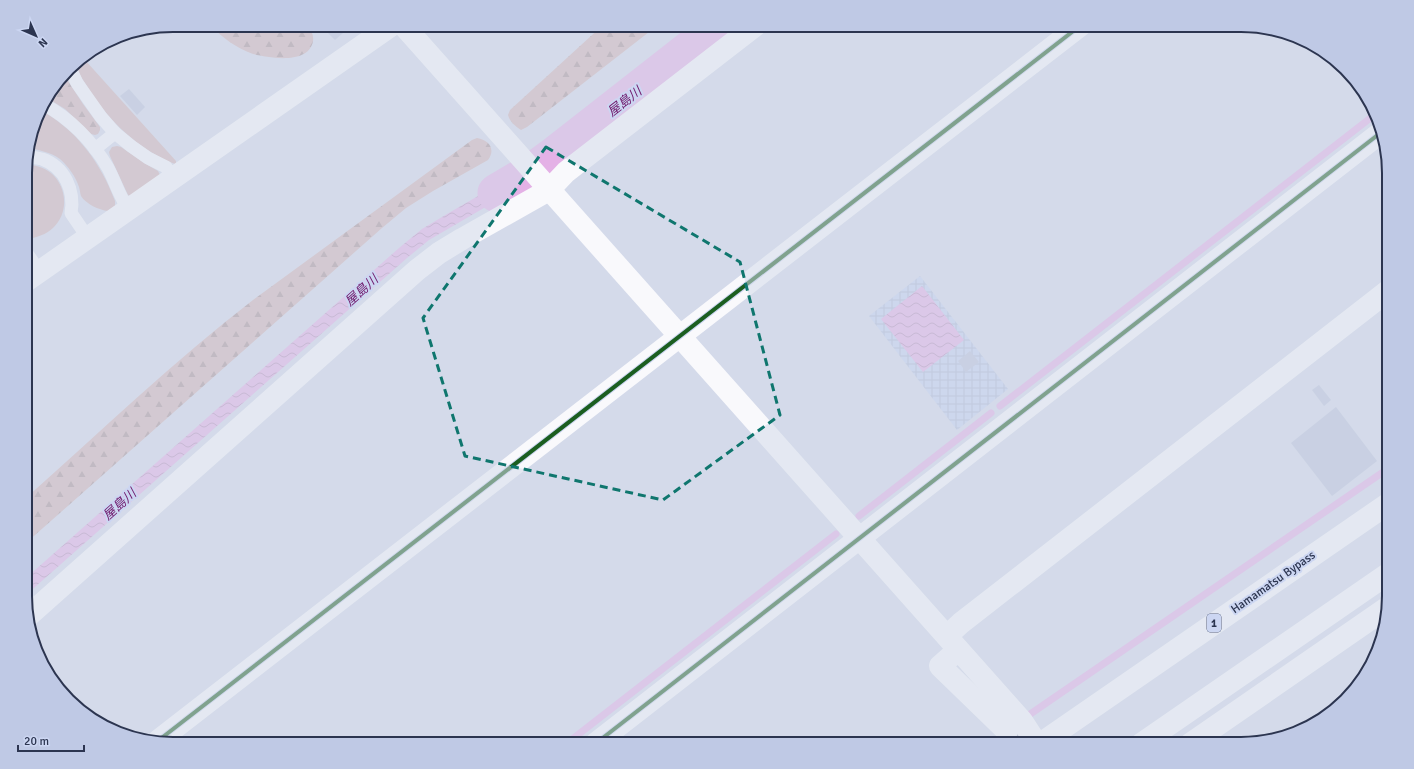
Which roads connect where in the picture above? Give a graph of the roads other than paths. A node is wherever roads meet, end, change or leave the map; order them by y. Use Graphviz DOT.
graph roads {
  1 [pos="382,32"];
  2 [pos="409,32"];
  3 [pos="747,32"];
  4 [pos="1072,32"];
  5 [pos="73,74"];
  6 [pos="49,107"];
  7 [pos="115,132"];
  8 [pos="1377,136"];
  9 [pos="95,149"];
  10 [pos="33,157"];
  11 [pos="174,178"];
  12 [pos="546,187"];
  13 [pos="129,210"];
  14 [pos="88,238"];
  15 [pos="33,276"];
  16 [pos="1382,295"];
  17 [pos="680,336"];
  18 [pos="1382,508"];
  19 [pos="859,538"];
  20 [pos="1382,578"];
  21 [pos="1381,611"];
  22 [pos="33,612"];
  23 [pos="952,643"];
  24 [pos="1007,731"];
  25 [pos="163,737"];
  26 [pos="605,737"];
  27 [pos="1034,737"];
  28 [pos="1049,737"];
  29 [pos="1151,737"];
  30 [pos="1200,737"];
  1 -- 11 [label="main road"];
  2 -- 12 [label="main road"];
  3 -- 12 [label="main road"];
  4 -- 17 [label="main road"];
  5 -- 7 [label="lane"];
  6 -- 9 [label="lane"];
  7 -- 9 [label="lane"];
  7 -- 11 [label="lane"];
  8 -- 19 [label="main road"];
  9 -- 13 [label="lane"];
  10 -- 14 [label="lane"];
  11 -- 13 [label="main road"];
  12 -- 17 [label="main road"];
  12 -- 22 [label="main road"];
  13 -- 14 [label="main road"];
  14 -- 15 [label="main road"];
  16 -- 23 [label="main road"];
  17 -- 19 [label="main road"];
  17 -- 25 [label="main road"];
  18 -- 28 [label="main road, Hamamatsu Bypass / 1"];
  19 -- 23 [label="main road"];
  19 -- 26 [label="main road"];
  20 -- 29 [label="main road"];
  21 -- 30 [label="main road"];
  23 -- 24 [label="main road"];
  23 -- 27 [label="main road"];
}
